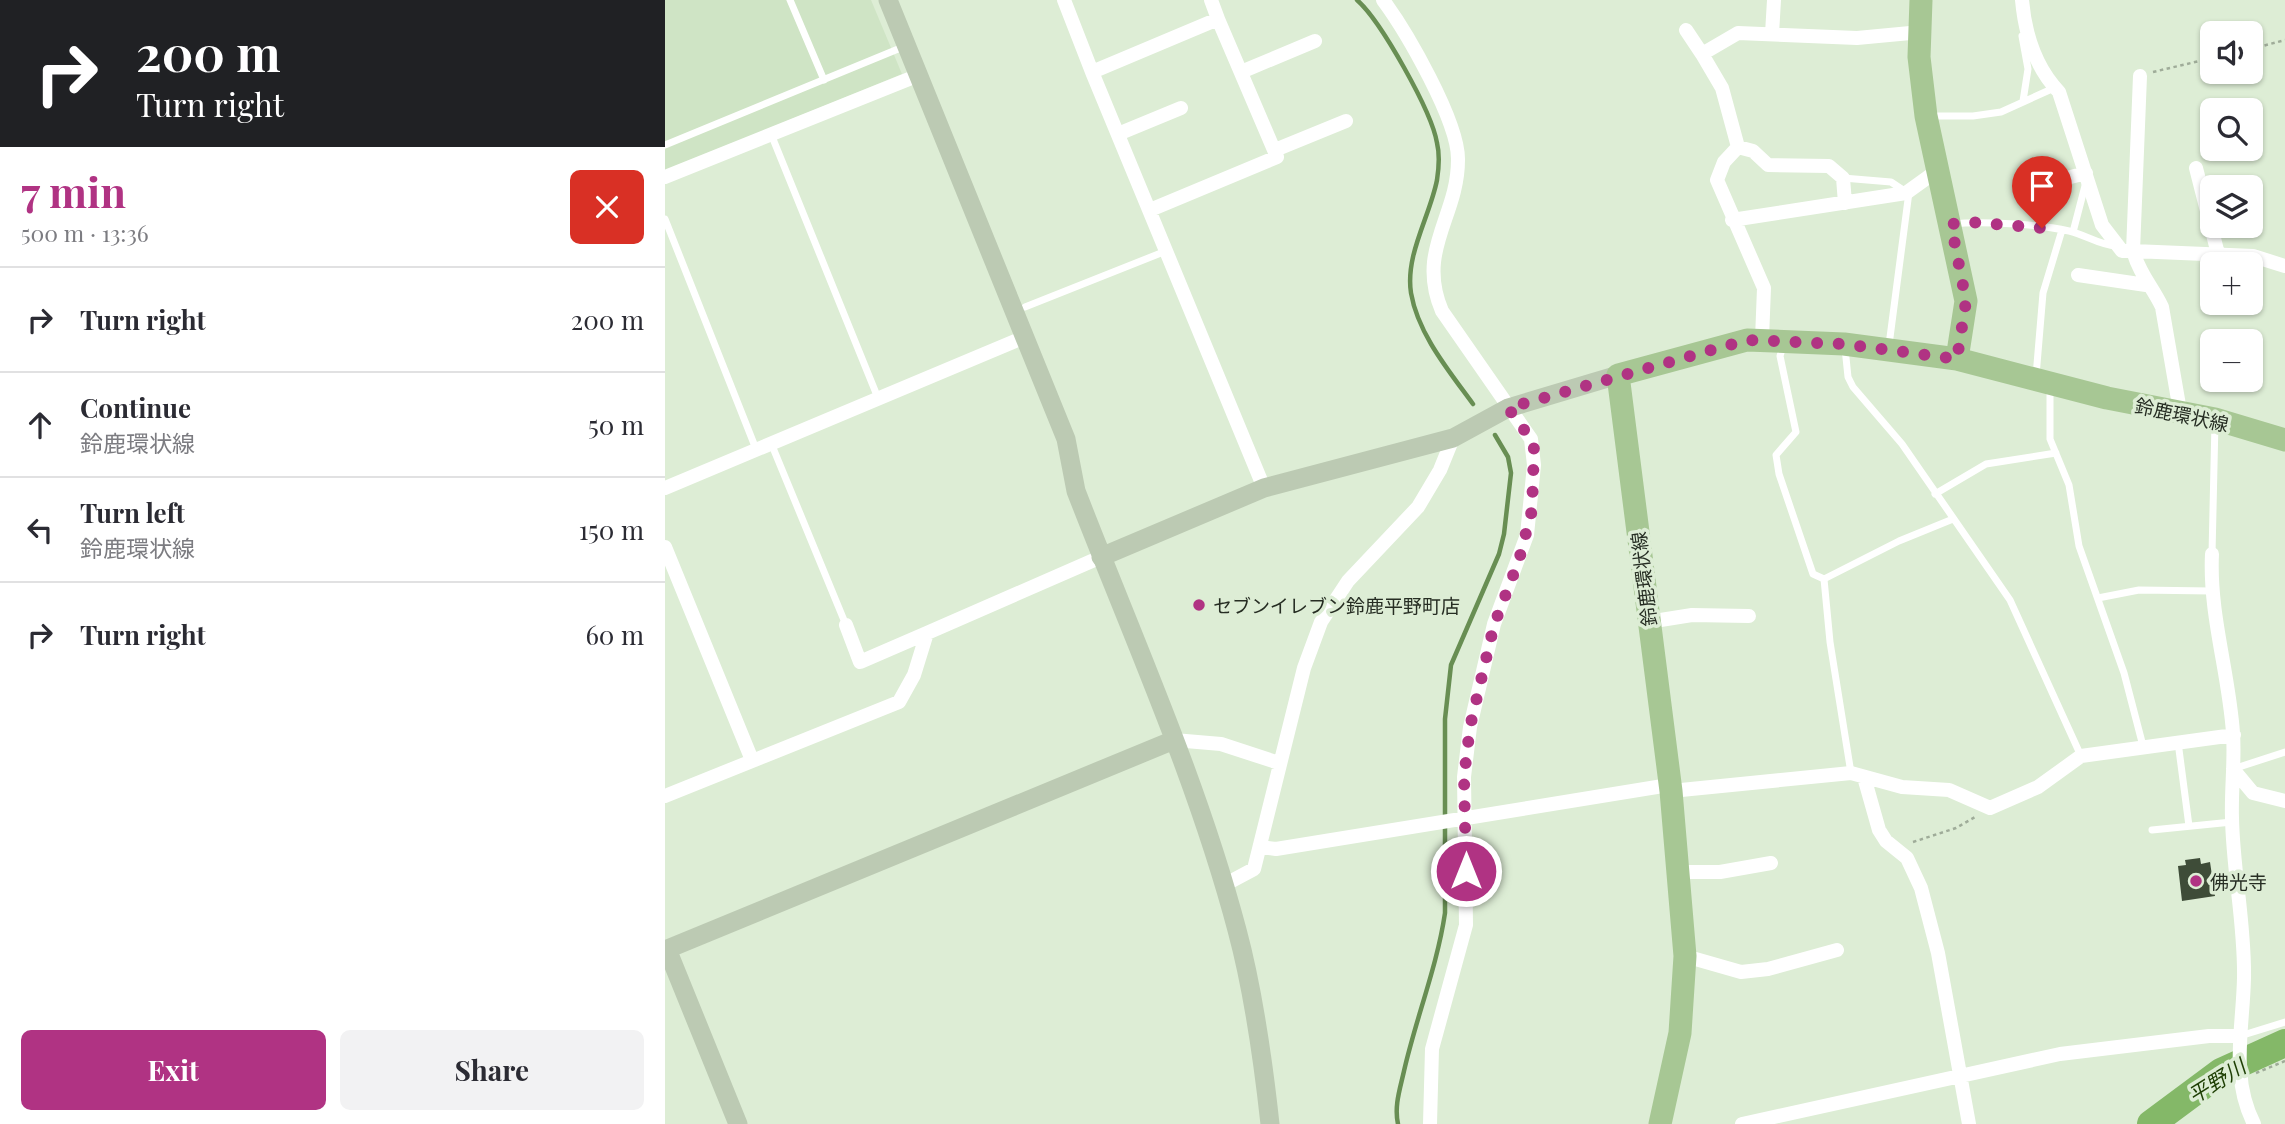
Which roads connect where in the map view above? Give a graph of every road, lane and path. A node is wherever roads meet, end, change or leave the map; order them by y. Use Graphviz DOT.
graph roads {
  1 [pos="790,0"];
  2 [pos="888,0"];
  3 [pos="1064,0"];
  4 [pos="1211,0"];
  5 [pos="1383,0"];
  6 [pos="1774,0"];
  7 [pos="1921,0"];
  8 [pos="2023,7"];
  9 [pos="1218,19"];
  10 [pos="1686,30"];
  11 [pos="1920,32"];
  12 [pos="1772,34"];
  13 [pos="2285,40"];
  14 [pos="1315,41"];
  15 [pos="907,45"];
  16 [pos="2263,46"];
  17 [pos="1702,54"];
  18 [pos="2200,61"];
  19 [pos="1091,72"];
  20 [pos="1241,72"];
  21 [pos="919,75"];
  22 [pos="2140,76"];
  23 [pos="824,80"];
  24 [pos="2054,88"];
  25 [pos="2023,101"];
  26 [pos="1181,108"];
  27 [pos="1926,116"];
  28 [pos="1346,121"];
  29 [pos="771,133"];
  30 [pos="1118,134"];
  31 [pos="665,145"];
  32 [pos="1738,147"];
  33 [pos="1275,150"];
  34 [pos="2196,168"];
  35 [pos="1938,170"];
  36 [pos="2087,174"];
  37 [pos="665,177"];
  38 [pos="1843,178"];
  39 [pos="2036,186"];
  40 [pos="1907,192"];
  41 [pos="1845,203"];
  42 [pos="1150,210"];
  43 [pos="665,219"];
  44 [pos="1733,220"];
  45 [pos="1951,224"];
  46 [pos="2062,230"];
  47 [pos="2073,232"];
  48 [pos="2116,246"];
  49 [pos="1167,251"];
  50 [pos="2133,251"];
  51 [pos="2217,252"];
  52 [pos="2200,253"];
  53 [pos="2263,260"];
  54 [pos="2285,266"];
  55 [pos="2078,275"];
  56 [pos="2146,285"];
  57 [pos="1025,307"];
  58 [pos="1025,337"];
  59 [pos="1773,341"];
  60 [pos="1844,344"];
  61 [pos="1889,349"];
  62 [pos="1957,359"];
  63 [pos="1618,375"];
  64 [pos="2043,382"];
  65 [pos="878,399"];
  66 [pos="1508,408"];
  67 [pos="2180,411"];
  68 [pos="2215,419"];
  69 [pos="1453,438"];
  70 [pos="2285,439"];
  71 [pos="771,443"];
  72 [pos="757,450"];
  73 [pos="2056,453"];
  74 [pos="665,488"];
  75 [pos="1264,488"];
  76 [pos="1935,494"];
  77 [pos="1953,519"];
  78 [pos="665,547"];
  79 [pos="2213,554"];
  80 [pos="1101,557"];
  81 [pos="1824,579"];
  82 [pos="2211,591"];
  83 [pos="2098,598"];
  84 [pos="1749,616"];
  85 [pos="1648,622"];
  86 [pos="846,625"];
  87 [pos="927,633"];
  88 [pos="2234,735"];
  89 [pos="1174,740"];
  90 [pos="2178,742"];
  91 [pos="2143,746"];
  92 [pos="2285,752"];
  93 [pos="2081,756"];
  94 [pos="752,760"];
  95 [pos="1279,763"];
  96 [pos="2233,769"];
  97 [pos="1857,775"];
  98 [pos="1670,788"];
  99 [pos="665,796"];
  100 [pos="2285,801"];
  101 [pos="1990,808"];
  102 [pos="1461,817"];
  103 [pos="2232,821"];
  104 [pos="2189,826"];
  105 [pos="2152,830"];
  106 [pos="1261,847"];
  107 [pos="1897,848"];
  108 [pos="1771,863"];
  109 [pos="1679,872"];
  110 [pos="1224,885"];
  111 [pos="666,947"];
  112 [pos="1837,950"];
  113 [pos="1685,956"];
  114 [pos="2285,1022"];
  115 [pos="2238,1043"];
  116 [pos="2285,1060"];
  117 [pos="1961,1076"];
  118 [pos="2239,1080"];
  119 [pos="738,1124"];
  120 [pos="1270,1124"];
  121 [pos="1430,1124"];
  122 [pos="1660,1124"];
  123 [pos="1742,1124"];
  124 [pos="1969,1124"];
  125 [pos="2254,1124"];
  1 -- 23 [label="lane"];
  2 -- 15 [label="street"];
  3 -- 19 [label="street"];
  4 -- 9 [label="street"];
  5 -- 66 [label="street"];
  6 -- 12 [label="street"];
  7 -- 11 [label="main road"];
  8 -- 24 [label="street"];
  8 -- 25 [label="lane"];
  9 -- 19 [label="street"];
  9 -- 20 [label="street"];
  10 -- 17 [label="street"];
  11 -- 12 [label="street"];
  11 -- 27 [label="main road"];
  12 -- 17 [label="street"];
  13 -- 16 [label="path"];
  14 -- 20 [label="street"];
  15 -- 21 [label="street"];
  15 -- 23 [label="lane"];
  17 -- 32 [label="street"];
  18 -- 22 [label="path"];
  19 -- 30 [label="street"];
  20 -- 33 [label="street"];
  21 -- 29 [label="street"];
  21 -- 58 [label="street"];
  22 -- 50 [label="street"];
  23 -- 31 [label="lane"];
  24 -- 25 [label="lane"];
  24 -- 36 [label="street"];
  25 -- 27 [label="lane"];
  26 -- 30 [label="street"];
  27 -- 35 [label="main road"];
  28 -- 33 [label="street"];
  29 -- 37 [label="street"];
  29 -- 65 [label="lane"];
  30 -- 42 [label="street"];
  32 -- 38 [label="street"];
  32 -- 44 [label="street"];
  33 -- 42 [label="street"];
  34 -- 51 [label="street"];
  35 -- 40 [label="street"];
  35 -- 45 [label="main road"];
  36 -- 39 [label="street"];
  36 -- 47 [label="lane"];
  36 -- 48 [label="street"];
  38 -- 40 [label="lane"];
  38 -- 41 [label="street"];
  40 -- 41 [label="street"];
  40 -- 61 [label="lane"];
  41 -- 44 [label="street"];
  42 -- 49 [label="street"];
  43 -- 72 [label="lane"];
  44 -- 59 [label="street"];
  45 -- 46 [label="lane"];
  45 -- 62 [label="main road"];
  46 -- 47 [label="lane"];
  46 -- 64 [label="lane"];
  47 -- 48 [label="lane"];
  48 -- 50 [label="street"];
  49 -- 57 [label="lane"];
  49 -- 75 [label="street"];
  50 -- 52 [label="street"];
  50 -- 56 [label="street"];
  53 -- 54 [label="street"];
  55 -- 56 [label="street"];
  56 -- 67 [label="street"];
  58 -- 65 [label="street"];
  58 -- 80 [label="street"];
  59 -- 60 [label="main road, 鈴鹿環状線"];
  59 -- 63 [label="main road, 鈴鹿環状線"];
  59 -- 81 [label="lane"];
  60 -- 61 [label="main road, 鈴鹿環状線"];
  60 -- 76 [label="lane"];
  61 -- 62 [label="main road, 鈴鹿環状線"];
  62 -- 64 [label="main road, 鈴鹿環状線"];
  63 -- 66 [label="street"];
  63 -- 85 [label="main road, 鈴鹿環状線"];
  64 -- 67 [label="main road, 鈴鹿環状線"];
  64 -- 73 [label="lane"];
  65 -- 71 [label="street"];
  66 -- 69 [label="street"];
  66 -- 102 [label="street"];
  67 -- 68 [label="main road, 鈴鹿環状線"];
  68 -- 70 [label="main road, 鈴鹿環状線"];
  68 -- 79 [label="lane"];
  69 -- 75 [label="street"];
  69 -- 95 [label="street"];
  71 -- 72 [label="street"];
  71 -- 86 [label="lane"];
  72 -- 74 [label="street"];
  73 -- 76 [label="lane"];
  73 -- 83 [label="lane"];
  75 -- 80 [label="street"];
  76 -- 77 [label="lane"];
  77 -- 81 [label="lane"];
  77 -- 93 [label="lane"];
  78 -- 94 [label="street"];
  79 -- 82 [label="street"];
  80 -- 87 [label="street"];
  80 -- 89 [label="street"];
  81 -- 97 [label="lane"];
  82 -- 83 [label="lane"];
  82 -- 88 [label="street"];
  83 -- 91 [label="lane"];
  84 -- 85 [label="street"];
  85 -- 98 [label="main road, 鈴鹿環状線"];
  86 -- 87 [label="street"];
  87 -- 94 [label="street"];
  88 -- 90 [label="street"];
  88 -- 96 [label="street"];
  89 -- 95 [label="street"];
  89 -- 110 [label="street"];
  89 -- 111 [label="street"];
  90 -- 91 [label="street"];
  90 -- 104 [label="lane"];
  91 -- 93 [label="street"];
  92 -- 96 [label="lane"];
  93 -- 101 [label="street"];
  94 -- 99 [label="street"];
  95 -- 106 [label="street"];
  96 -- 100 [label="street"];
  96 -- 103 [label="street"];
  97 -- 98 [label="street"];
  97 -- 101 [label="street"];
  97 -- 107 [label="street"];
  98 -- 102 [label="street"];
  98 -- 109 [label="main road, 鈴鹿環状線"];
  101 -- 107 [label="path"];
  102 -- 106 [label="street"];
  102 -- 121 [label="street"];
  103 -- 104 [label="lane"];
  103 -- 115 [label="street"];
  104 -- 105 [label="lane"];
  106 -- 110 [label="street"];
  107 -- 117 [label="street"];
  108 -- 109 [label="street"];
  109 -- 113 [label="main road, 鈴鹿環状線"];
  110 -- 120 [label="street"];
  111 -- 119 [label="street"];
  112 -- 113 [label="street"];
  113 -- 122 [label="main road, 鈴鹿環状線"];
  114 -- 115 [label="lane"];
  115 -- 117 [label="street"];
  115 -- 118 [label="street"];
  116 -- 118 [label="path"];
  117 -- 123 [label="street"];
  117 -- 124 [label="street"];
  118 -- 125 [label="street"];
}
